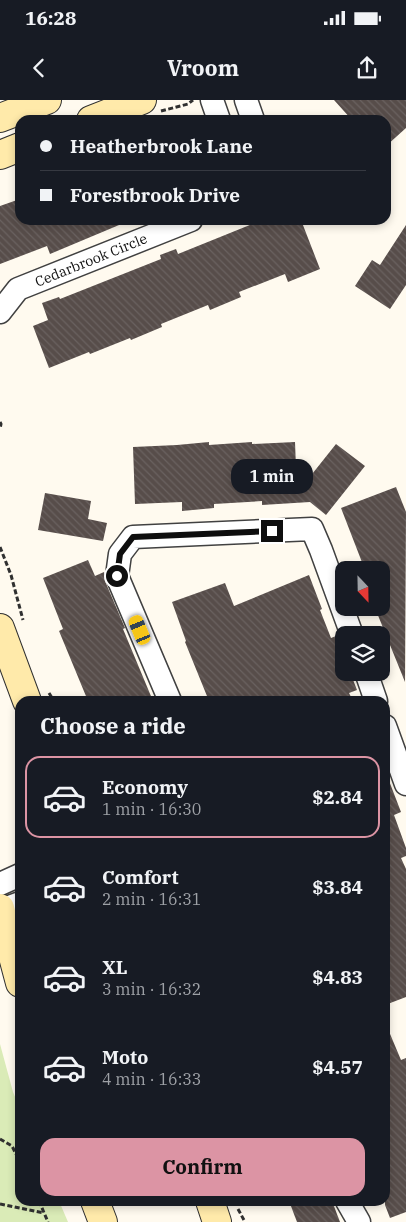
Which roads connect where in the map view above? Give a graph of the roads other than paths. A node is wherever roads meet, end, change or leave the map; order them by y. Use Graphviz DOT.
graph roads {
  1 [pos="47,100"];
  2 [pos="212,100"];
  3 [pos="246,100"];
  4 [pos="149,107"];
  5 [pos="113,115"];
  6 [pos="217,115"];
  7 [pos="252,115"];
  8 [pos="0,118"];
  9 [pos="15,150"];
  10 [pos="0,155"];
  11 [pos="178,225"];
  12 [pos="0,312"];
  13 [pos="349,626"];
  14 [pos="0,628"];
  15 [pos="369,681"];
  16 [pos="25,696"];
  17 [pos="168,696"];
  18 [pos="374,696"];
  19 [pos="390,740"];
  20 [pos="406,784"];
  21 [pos="15,877"];
  22 [pos="0,884"];
  23 [pos="15,904"];
  24 [pos="0,909"];
  25 [pos="15,964"];
  26 [pos="97,1206"];
  27 [pos="212,1206"];
  28 [pos="350,1206"];
  29 [pos="103,1222"];
  30 [pos="217,1222"];
  31 [pos="360,1222"];
  1 -- 8 [label="main road"];
  2 -- 6 [label="street"];
  3 -- 7 [label="street"];
  4 -- 5 [label="main road"];
  9 -- 10 [label="main road"];
  11 -- 12 [label="street, Cedarbrook Circle"];
  13 -- 17 [label="street"];
  14 -- 16 [label="main road"];
  15 -- 18 [label="street"];
  19 -- 20 [label="street"];
  21 -- 22 [label="street"];
  23 -- 24 [label="street"];
  24 -- 25 [label="main road"];
  26 -- 29 [label="main road"];
  27 -- 30 [label="main road"];
  28 -- 31 [label="street"];
}
